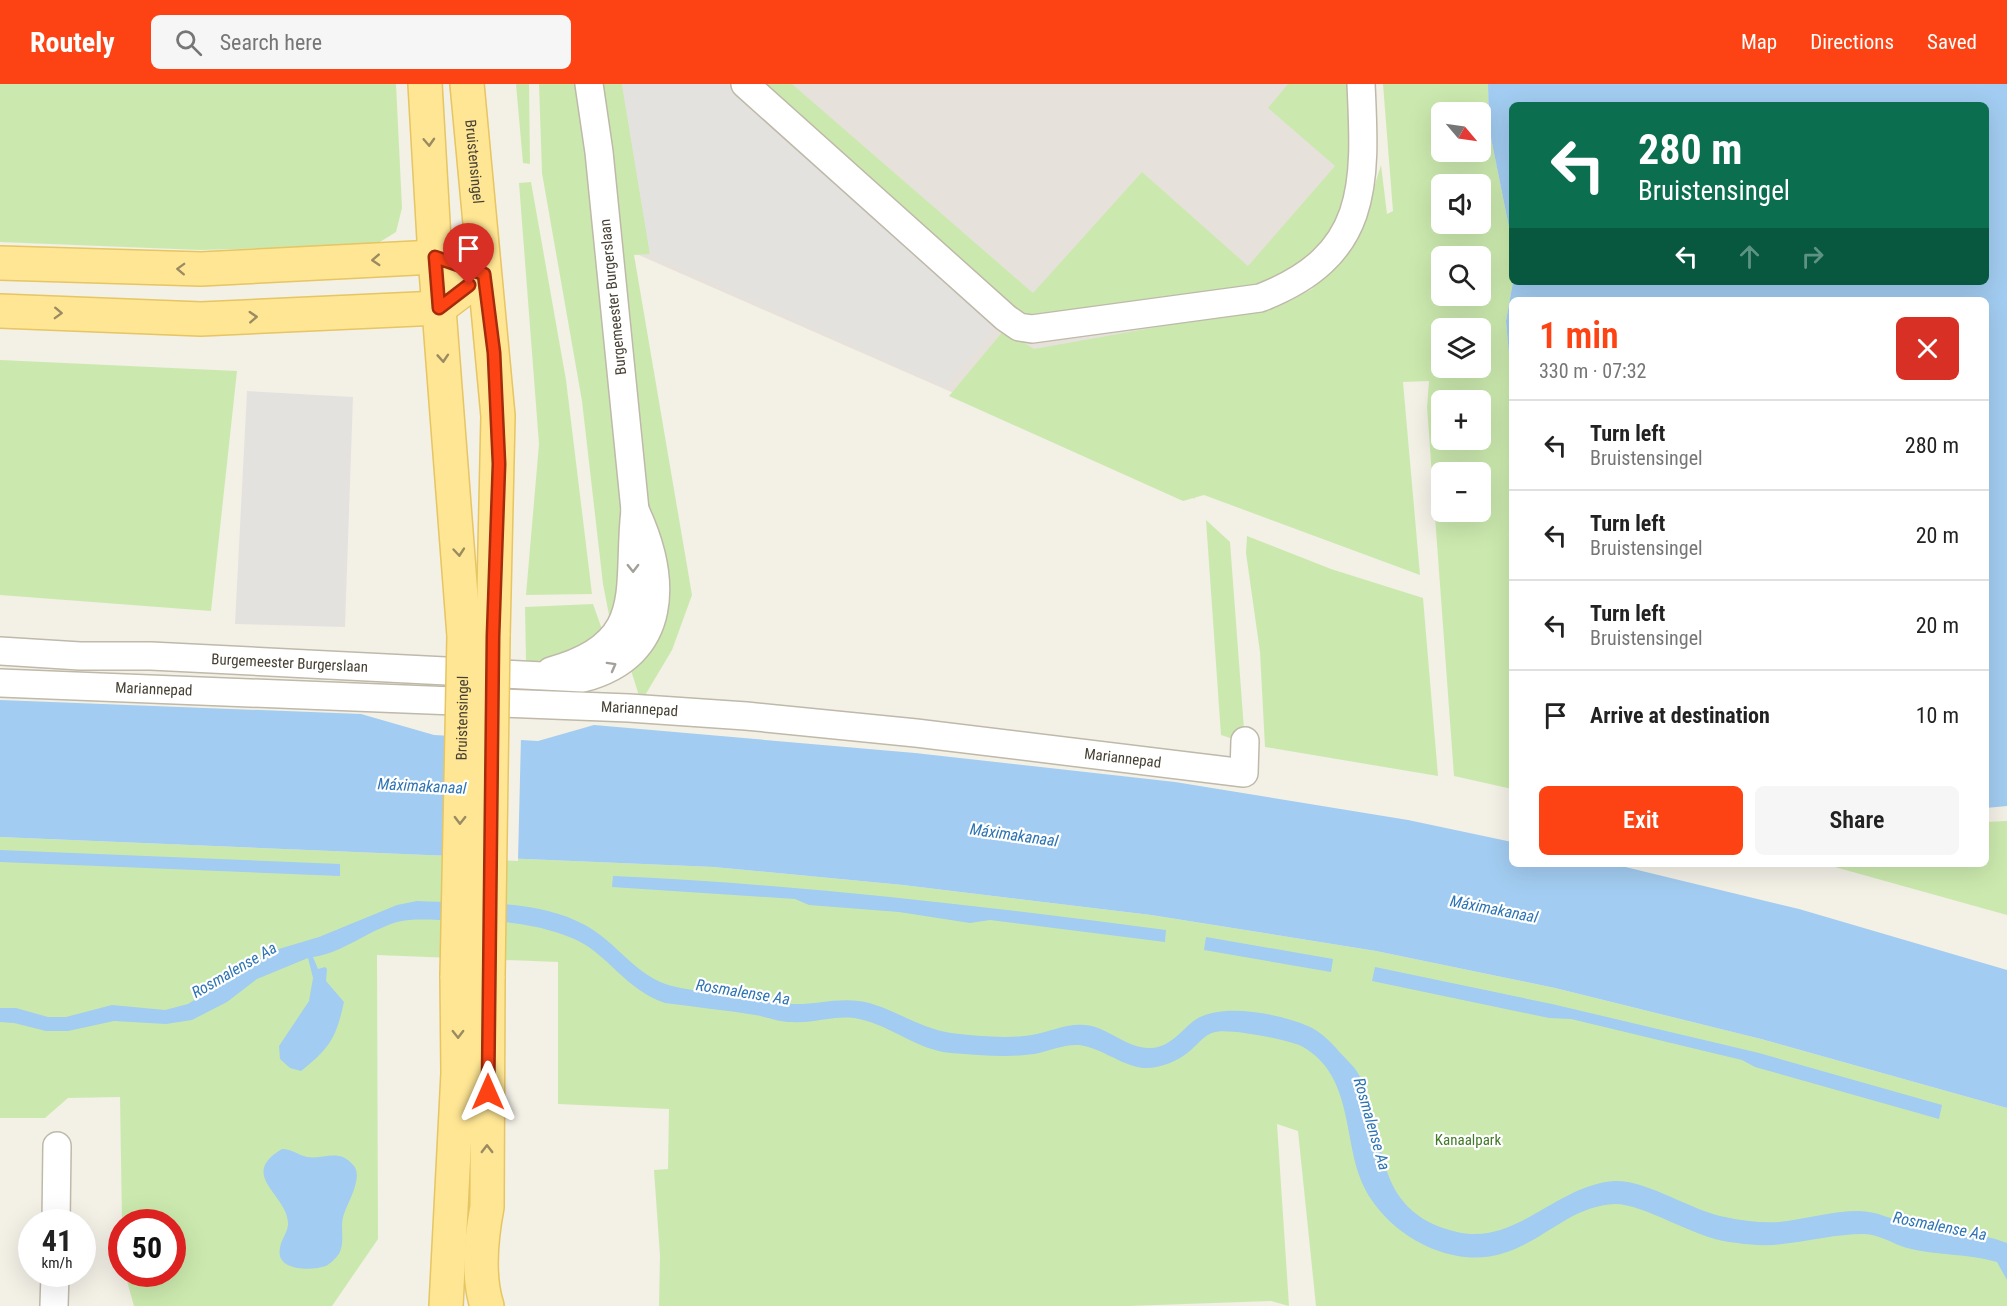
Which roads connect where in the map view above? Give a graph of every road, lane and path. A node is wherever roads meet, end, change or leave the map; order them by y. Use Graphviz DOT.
graph roads {
  1 [pos="425,84"];
  2 [pos="468,84"];
  3 [pos="589,84"];
  4 [pos="745,84"];
  5 [pos="1361,84"];
  6 [pos="435,257"];
  7 [pos="0,263"];
  8 [pos="484,274"];
  9 [pos="439,308"];
  10 [pos="0,311"];
  11 [pos="0,635"];
  12 [pos="478,636"];
  13 [pos="0,651"];
  14 [pos="151,656"];
  15 [pos="0,683"];
  16 [pos="1245,741"];
  17 [pos="472,976"];
  18 [pos="57,1146"];
  19 [pos="452,1203"];
  20 [pos="56,1209"];
  21 [pos="55,1287"];
  22 [pos="496,1299"];
  23 [pos="54,1306"];
  24 [pos="432,1306"];
  25 [pos="446,1306"];
  26 [pos="459,1306"];
  1 -- 6 [label="main road, Bruistensingel, one-way"];
  2 -- 8 [label="main road, Bruistensingel"];
  3 -- 14 [label="street, Burgemeester Burgerslaan"];
  4 -- 5 [label="street"];
  6 -- 7 [label="main road, one-way"];
  6 -- 8 [label="main road"];
  6 -- 9 [label="main road, Bruistensingel"];
  8 -- 9 [label="main road"];
  8 -- 12 [label="main road, Bruistensingel"];
  10 -- 9 [label="main road, one-way"];
  9 -- 12 [label="main road, Bruistensingel, one-way"];
  11 -- 14 [label="street"];
  12 -- 17 [label="main road, Bruistensingel, bridge"];
  13 -- 14 [label="street"];
  15 -- 16 [label="street, Mariannepad"];
  17 -- 19 [label="main road, Bruistensingel, one-way"];
  22 -- 17 [label="main road, Bruistensingel, one-way"];
  18 -- 20 [label="street"];
  19 -- 24 [label="main road, Bruistensingel"];
  19 -- 25 [label="main road, Bruistensingel"];
  19 -- 26 [label="main road, Bruistensingel"];
  21 -- 23 [label="street"];
}
